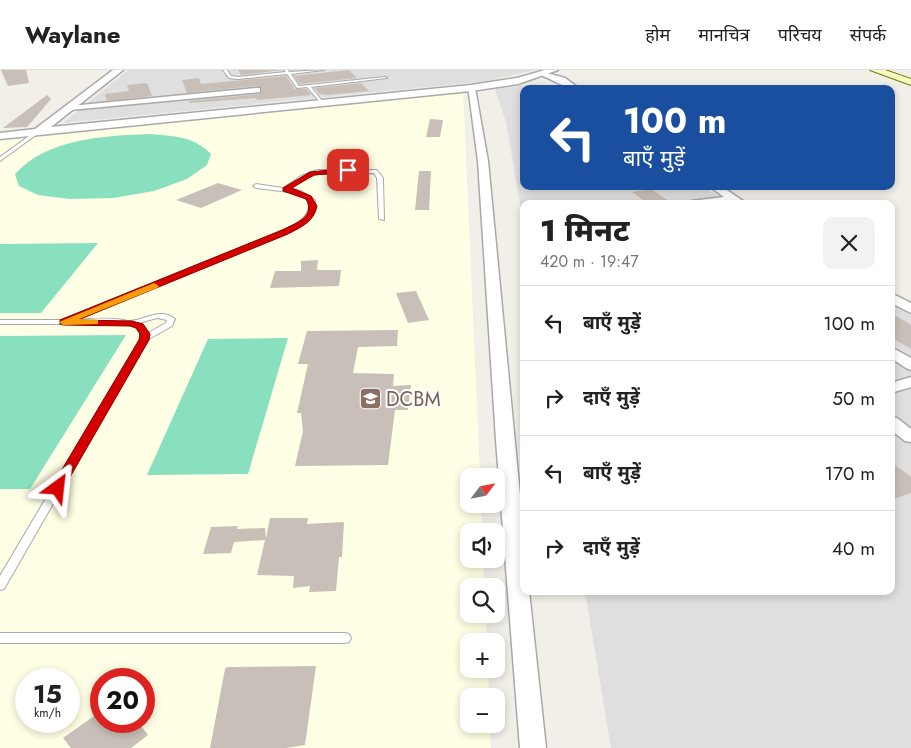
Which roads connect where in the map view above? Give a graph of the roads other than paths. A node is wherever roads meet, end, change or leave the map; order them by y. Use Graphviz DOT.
graph roads {
  1 [pos="119,70"];
  2 [pos="224,70"];
  3 [pos="322,70"];
  4 [pos="554,70"];
  5 [pos="875,70"];
  6 [pos="884,70"];
  7 [pos="288,72"];
  8 [pos="538,77"];
  9 [pos="385,78"];
  10 [pos="911,80"];
  11 [pos="570,85"];
  12 [pos="214,86"];
  13 [pos="308,86"];
  14 [pos="471,88"];
  15 [pos="257,90"];
  16 [pos="146,92"];
  17 [pos="223,94"];
  18 [pos="144,101"];
  19 [pos="321,102"];
  20 [pos="70,108"];
  21 [pos="38,132"];
  22 [pos="0,136"];
  23 [pos="0,159"];
  24 [pos="256,186"];
  25 [pos="285,189"];
  26 [pos="720,190"];
  27 [pos="736,200"];
  28 [pos="382,219"];
  29 [pos="895,300"];
  30 [pos="911,309"];
  31 [pos="0,322"];
  32 [pos="63,322"];
  33 [pos="129,323"];
  34 [pos="144,340"];
  35 [pos="895,354"];
  36 [pos="911,365"];
  37 [pos="911,382"];
  38 [pos="895,387"];
  39 [pos="895,425"];
  40 [pos="911,437"];
  41 [pos="0,586"];
  42 [pos="0,638"];
  43 [pos="345,638"];
  44 [pos="533,748"];
  1 -- 20 [label="street"];
  2 -- 7 [label="lane"];
  3 -- 7 [label="lane"];
  4 -- 8 [label="street"];
  5 -- 10 [label="main road"];
  6 -- 10 [label="main road"];
  7 -- 13 [label="lane"];
  8 -- 11 [label="street"];
  8 -- 14 [label="street"];
  9 -- 13 [label="lane"];
  12 -- 17 [label="street"];
  13 -- 19 [label="lane"];
  14 -- 19 [label="street"];
  14 -- 44 [label="street"];
  15 -- 17 [label="street"];
  16 -- 18 [label="street"];
  17 -- 18 [label="street"];
  18 -- 20 [label="street"];
  19 -- 21 [label="street"];
  20 -- 21 [label="street"];
  21 -- 22 [label="street"];
  21 -- 23 [label="lane"];
  24 -- 25 [label="lane"];
  25 -- 28 [label="lane"];
  25 -- 32 [label="lane"];
  26 -- 27 [label="street"];
  29 -- 30 [label="street"];
  31 -- 32 [label="lane"];
  32 -- 33 [label="lane"];
  33 -- 34 [label="lane"];
  33 -- 34 [label="lane"];
  34 -- 41 [label="lane"];
  35 -- 36 [label="street"];
  37 -- 38 [label="street"];
  39 -- 40 [label="street"];
  42 -- 43 [label="lane"];
}
